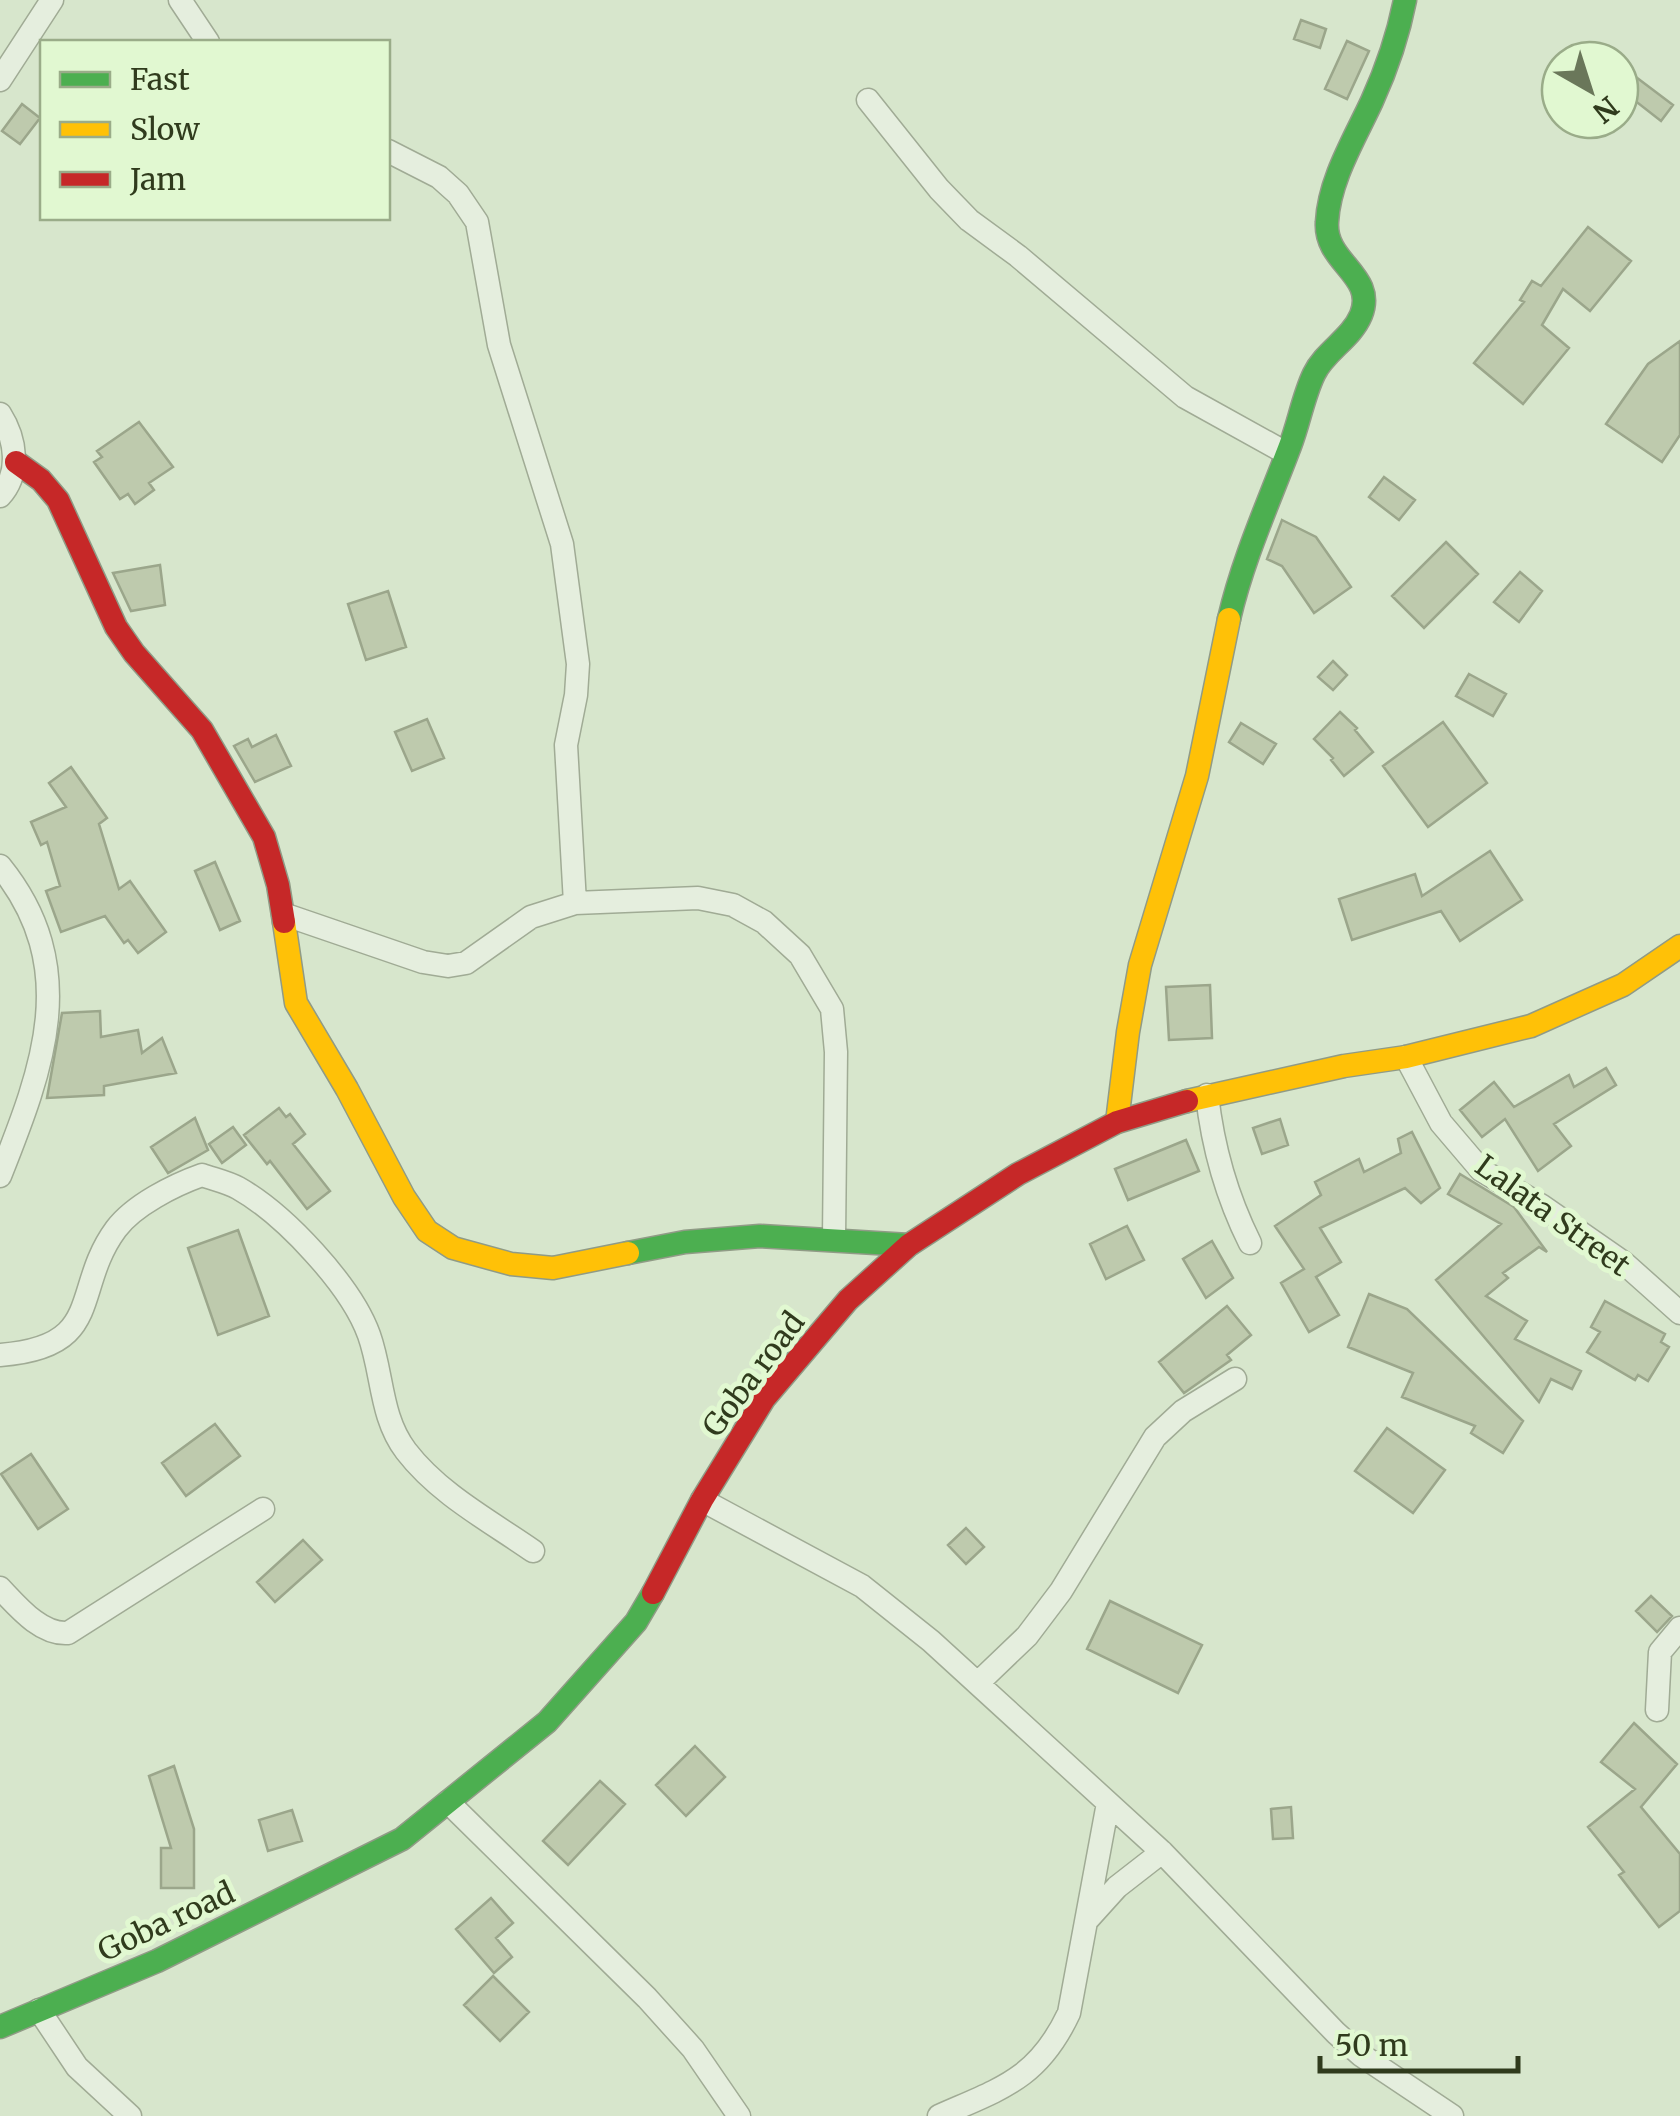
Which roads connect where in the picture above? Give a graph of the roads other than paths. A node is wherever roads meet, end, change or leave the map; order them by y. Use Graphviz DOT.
graph roads {
  1 [pos="52,0"];
  2 [pos="180,0"];
  3 [pos="1405,0"];
  4 [pos="207,40"];
  5 [pos="0,80"];
  6 [pos="868,100"];
  7 [pos="390,152"];
  8 [pos="0,414"];
  9 [pos="1286,453"];
  10 [pos="16,462"];
  11 [pos="0,496"];
  12 [pos="0,866"];
  13 [pos="574,903"];
  14 [pos="283,914"];
  15 [pos="1680,946"];
  16 [pos="1406,1057"];
  17 [pos="1207,1096"];
  18 [pos="1117,1122"];
  19 [pos="0,1176"];
  20 [pos="834,1238"];
  21 [pos="1250,1243"];
  22 [pos="909,1245"];
  23 [pos="1680,1313"];
  24 [pos="0,1355"];
  25 [pos="1235,1379"];
  26 [pos="702,1500"];
  27 [pos="263,1508"];
  28 [pos="533,1551"];
  29 [pos="0,1588"];
  30 [pos="1680,1628"];
  31 [pos="979,1682"];
  32 [pos="1658,1710"];
  33 [pos="448,1802"];
  34 [pos="1108,1802"];
  35 [pos="1162,1852"];
  36 [pos="1089,1918"];
  37 [pos="39,2010"];
  38 [pos="0,2027"];
  39 [pos="130,2116"];
  40 [pos="739,2116"];
  41 [pos="940,2116"];
  42 [pos="1452,2116"];
  1 -- 5 [label="street"];
  2 -- 4 [label="street"];
  3 -- 9 [label="street"];
  6 -- 9 [label="street"];
  7 -- 13 [label="street"];
  8 -- 10 [label="street"];
  9 -- 18 [label="street"];
  10 -- 11 [label="street"];
  10 -- 14 [label="street"];
  12 -- 19 [label="street"];
  13 -- 14 [label="street"];
  13 -- 20 [label="street"];
  14 -- 20 [label="street"];
  15 -- 16 [label="street, Goba road"];
  16 -- 17 [label="street, Goba road"];
  16 -- 23 [label="street, Lalata Street"];
  17 -- 18 [label="street, Goba road"];
  17 -- 21 [label="street"];
  18 -- 22 [label="street, Goba road"];
  20 -- 22 [label="street"];
  22 -- 26 [label="street, Goba road"];
  24 -- 28 [label="street"];
  25 -- 31 [label="street"];
  26 -- 31 [label="street"];
  26 -- 33 [label="street, Goba road"];
  27 -- 29 [label="street"];
  30 -- 32 [label="street"];
  31 -- 34 [label="street"];
  33 -- 37 [label="street, Goba road"];
  33 -- 40 [label="street"];
  34 -- 35 [label="street"];
  34 -- 36 [label="street"];
  35 -- 36 [label="street"];
  35 -- 42 [label="street"];
  36 -- 41 [label="street"];
  37 -- 38 [label="street, Goba road"];
  37 -- 39 [label="street"];
}
